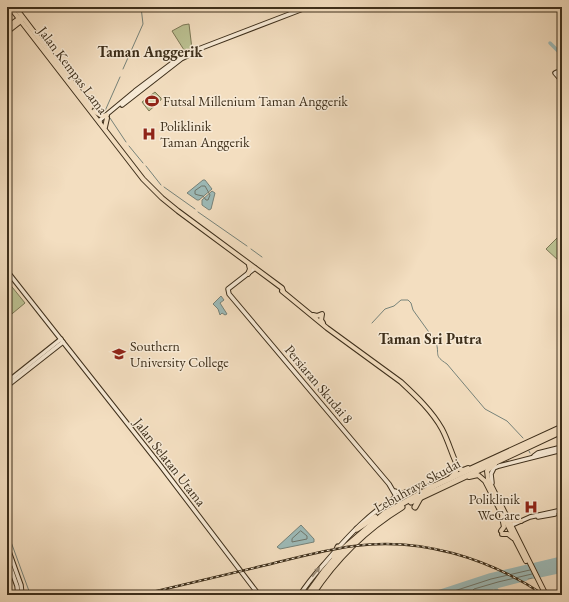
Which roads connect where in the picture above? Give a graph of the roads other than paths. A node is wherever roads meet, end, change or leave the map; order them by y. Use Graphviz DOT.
graph roads {
  1 [pos="13,7"];
  2 [pos="308,7"];
  3 [pos="20,19"];
  4 [pos="10,26"];
  5 [pos="30,29"];
  6 [pos="7,32"];
  7 [pos="180,50"];
  8 [pos="193,51"];
  9 [pos="188,53"];
  10 [pos="562,77"];
  11 [pos="562,81"];
  12 [pos="94,111"];
  13 [pos="107,116"];
  14 [pos="101,122"];
  15 [pos="105,127"];
  16 [pos="118,147"];
  17 [pos="221,243"];
  18 [pos="249,265"];
  19 [pos="254,269"];
  20 [pos="7,271"];
  21 [pos="248,274"];
  22 [pos="62,341"];
  23 [pos="7,382"];
  24 [pos="7,386"];
  25 [pos="562,427"];
  26 [pos="562,432"];
  27 [pos="562,449"];
  28 [pos="507,457"];
  29 [pos="456,464"];
  30 [pos="474,467"];
  31 [pos="446,480"];
  32 [pos="457,480"];
  33 [pos="436,485"];
  34 [pos="392,488"];
  35 [pos="494,490"];
  36 [pos="421,497"];
  37 [pos="415,507"];
  38 [pos="394,508"];
  39 [pos="500,510"];
  40 [pos="562,511"];
  41 [pos="509,518"];
  42 [pos="521,521"];
  43 [pos="513,526"];
  44 [pos="357,529"];
  45 [pos="7,546"];
  46 [pos="519,546"];
  47 [pos="338,547"];
  48 [pos="7,558"];
  49 [pos="331,562"];
  50 [pos="529,563"];
  51 [pos="18,595"];
  52 [pos="22,595"];
  53 [pos="259,595"];
  54 [pos="300,595"];
  55 [pos="307,595"];
  56 [pos="312,595"];
  57 [pos="545,595"];
  1 -- 3 [label="main road, Jalan Kempas Lama"];
  1 -- 4 [label="main road"];
  1 -- 5 [label="main road, Jalan Kempas Lama"];
  2 -- 8 [label="street"];
  3 -- 4 [label="main road"];
  3 -- 5 [label="main road, Jalan Kempas Lama"];
  4 -- 5 [label="main road"];
  4 -- 6 [label="main road"];
  5 -- 12 [label="main road, Jalan Kempas Lama"];
  5 -- 14 [label="main road, Jalan Kempas Lama"];
  7 -- 9 [label="street"];
  8 -- 9 [label="street"];
  8 -- 13 [label="street"];
  9 -- 13 [label="street"];
  10 -- 11 [label="street"];
  12 -- 13 [label="main road"];
  12 -- 14 [label="main road, Jalan Kempas Lama"];
  13 -- 14 [label="street"];
  13 -- 15 [label="main road"];
  14 -- 15 [label="main road, Jalan Kempas Lama"];
  14 -- 16 [label="main road, Jalan Kempas Lama"];
  15 -- 16 [label="main road, Jalan Kempas Lama"];
  16 -- 17 [label="main road, Jalan Kempas Lama"];
  17 -- 18 [label="main road, Jalan Kempas Lama"];
  17 -- 19 [label="main road, Jalan Kempas Lama"];
  18 -- 19 [label="main road, Jalan Kempas Lama"];
  18 -- 21 [label="main road"];
  19 -- 21 [label="street"];
  19 -- 29 [label="main road, Jalan Kempas Lama"];
  20 -- 22 [label="street, Jalan Selatan Utama"];
  21 -- 34 [label="street, Persiaran Skudai 8"];
  22 -- 23 [label="street"];
  22 -- 24 [label="street"];
  22 -- 53 [label="street, Jalan Selatan Utama"];
  25 -- 30 [label="highway, Lebuhraya Skudai"];
  26 -- 28 [label="highway, Lebuhraya Skudai"];
  27 -- 35 [label="street"];
  28 -- 32 [label="highway, Lebuhraya Skudai"];
  28 -- 35 [label="main road"];
  29 -- 30 [label="main road"];
  29 -- 31 [label="main road"];
  30 -- 31 [label="highway, Lebuhraya Skudai"];
  31 -- 33 [label="highway, Lebuhraya Skudai"];
  32 -- 36 [label="highway, Lebuhraya Skudai"];
  32 -- 39 [label="main road"];
  33 -- 34 [label="street"];
  33 -- 38 [label="highway, Lebuhraya Skudai"];
  34 -- 44 [label="street"];
  35 -- 41 [label="main road"];
  36 -- 37 [label="highway"];
  36 -- 56 [label="highway, Lebuhraya Skudai"];
  38 -- 44 [label="highway"];
  38 -- 49 [label="highway, Lebuhraya Skudai"];
  39 -- 46 [label="main road"];
  39 -- 46 [label="main road"];
  40 -- 42 [label="street"];
  40 -- 43 [label="street"];
  41 -- 42 [label="main road"];
  41 -- 43 [label="main road"];
  42 -- 43 [label="street"];
  43 -- 50 [label="main road"];
  44 -- 47 [label="street"];
  45 -- 52 [label="street"];
  46 -- 50 [label="main road"];
  47 -- 49 [label="highway"];
  54 -- 47 [label="street, one-way"];
  48 -- 51 [label="street"];
  49 -- 55 [label="highway, Lebuhraya Skudai"];
  50 -- 57 [label="main road"];
}
